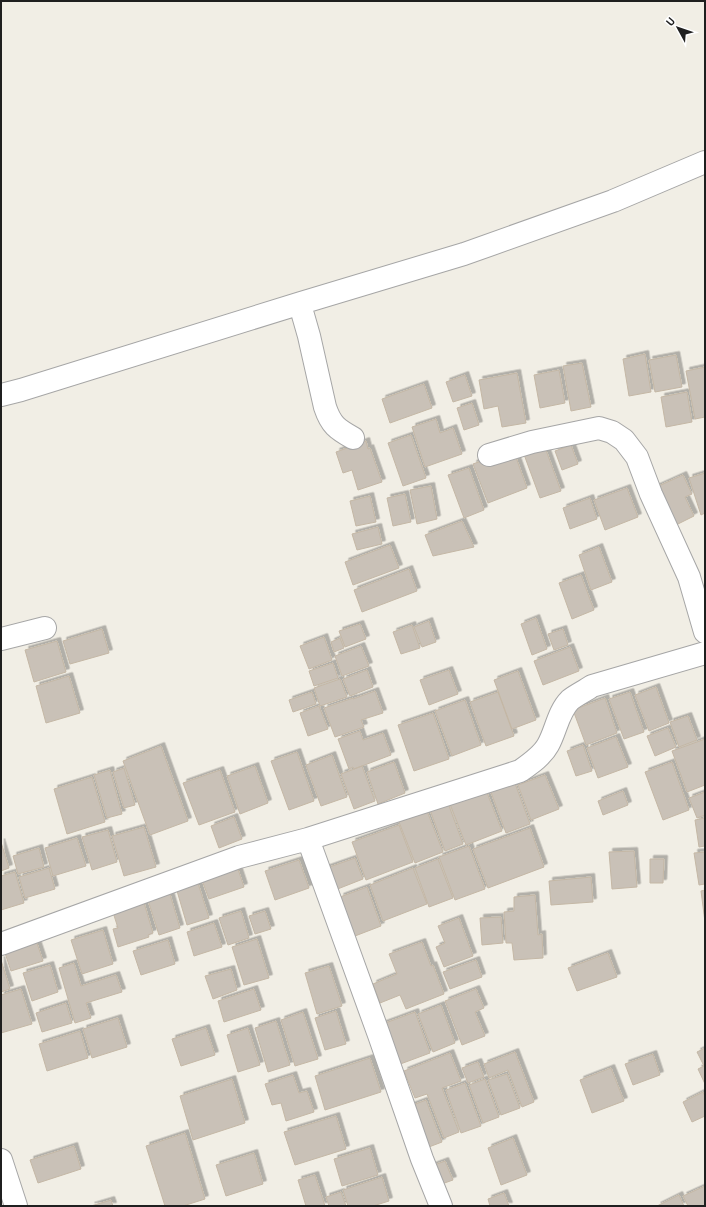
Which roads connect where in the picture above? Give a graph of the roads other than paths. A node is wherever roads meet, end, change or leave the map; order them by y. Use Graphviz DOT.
graph roads {
  1 [pos="705,162"];
  2 [pos="301,306"];
  3 [pos="1,395"];
  4 [pos="353,438"];
  5 [pos="489,455"];
  6 [pos="45,628"];
  7 [pos="705,632"];
  8 [pos="1,639"];
  9 [pos="705,653"];
  10 [pos="308,839"];
  11 [pos="1,944"];
  12 [pos="1,1160"];
  13 [pos="16,1206"];
  14 [pos="441,1206"];
  1 -- 2 [label="street"];
  2 -- 3 [label="street"];
  2 -- 4 [label="street"];
  5 -- 7 [label="street"];
  6 -- 8 [label="street"];
  9 -- 10 [label="street"];
  10 -- 11 [label="street"];
  10 -- 14 [label="street"];
  12 -- 13 [label="street"];
}
